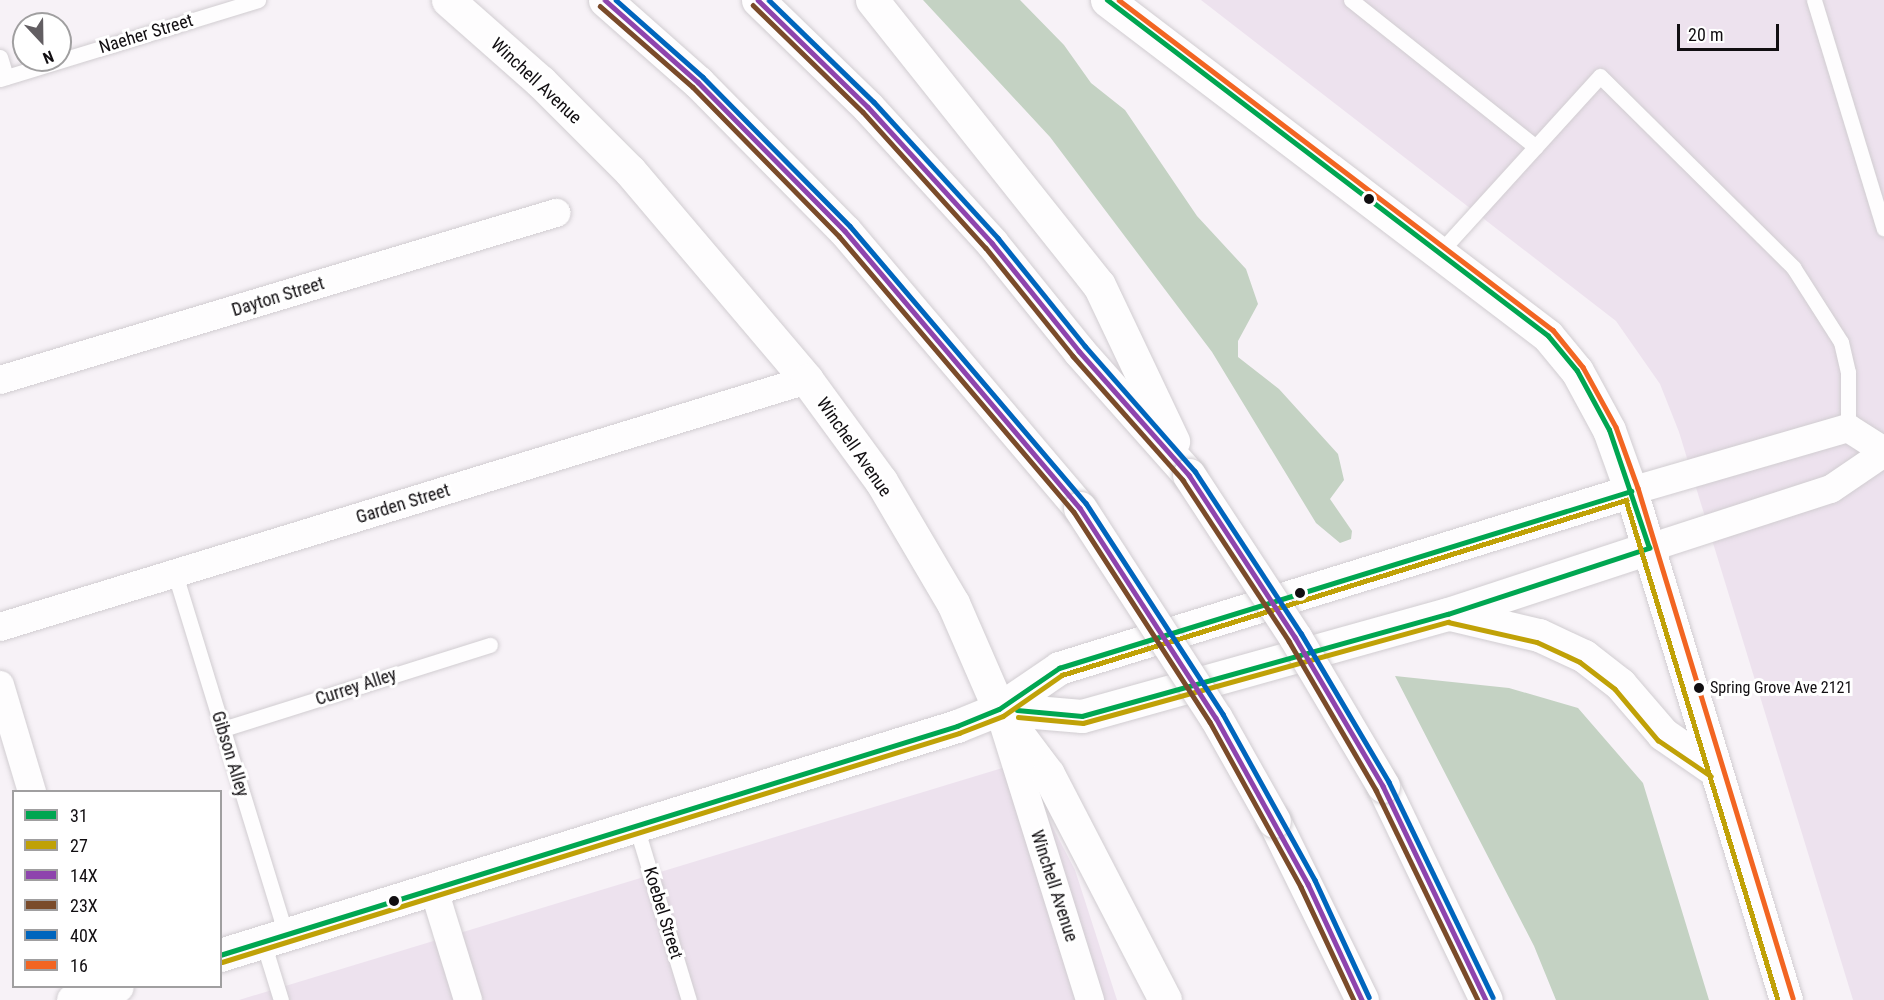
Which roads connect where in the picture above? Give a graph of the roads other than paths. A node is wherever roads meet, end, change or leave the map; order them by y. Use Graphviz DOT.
graph roads {
  1 [pos="258,0"];
  2 [pos="448,0"];
  3 [pos="605,0"];
  4 [pos="758,0"];
  5 [pos="872,0"];
  6 [pos="1107,0"];
  7 [pos="1351,0"];
  8 [pos="1814,0"];
  9 [pos="0,57"];
  10 [pos="3,78"];
  11 [pos="1536,147"];
  12 [pos="556,213"];
  13 [pos="1884,229"];
  14 [pos="1439,253"];
  15 [pos="0,380"];
  16 [pos="807,380"];
  17 [pos="1848,428"];
  18 [pos="1884,452"];
  19 [pos="1189,475"];
  20 [pos="1631,490"];
  21 [pos="1649,548"];
  22 [pos="175,574"];
  23 [pos="1448,614"];
  24 [pos="0,627"];
  25 [pos="490,645"];
  26 [pos="0,685"];
  27 [pos="999,709"];
  28 [pos="222,729"];
  29 [pos="1715,770"];
  30 [pos="31,790"];
  31 [pos="636,826"];
  32 [pos="434,890"];
  33 [pos="274,938"];
  34 [pos="222,954"];
  35 [pos="281,1000"];
  36 [pos="468,1000"];
  37 [pos="689,1000"];
  38 [pos="1090,1000"];
  39 [pos="1165,1000"];
  40 [pos="1362,1000"];
  41 [pos="1486,1000"];
  42 [pos="1786,1000"];
  1 -- 10 [label="lane, Naeher Street"];
  2 -- 16 [label="main road, Winchell Avenue"];
  3 -- 40 [label="main road, bridge"];
  4 -- 19 [label="main road"];
  5 -- 19 [label="main road"];
  6 -- 14 [label="main road"];
  7 -- 11 [label="lane"];
  8 -- 13 [label="lane"];
  9 -- 10 [label="lane"];
  11 -- 14 [label="lane"];
  11 -- 17 [label="lane"];
  12 -- 15 [label="street, Dayton Street"];
  14 -- 20 [label="main road"];
  16 -- 22 [label="street, Garden Street"];
  16 -- 27 [label="main road, Winchell Avenue"];
  17 -- 18 [label="street"];
  17 -- 20 [label="street"];
  18 -- 21 [label="street"];
  19 -- 41 [label="main road, bridge"];
  20 -- 21 [label="main road"];
  20 -- 27 [label="main road"];
  21 -- 23 [label="main road"];
  21 -- 29 [label="main road"];
  22 -- 24 [label="street, Garden Street"];
  22 -- 28 [label="lane, Gibson Alley"];
  23 -- 27 [label="main road"];
  23 -- 29 [label="main road"];
  25 -- 28 [label="lane, Currey Alley"];
  26 -- 30 [label="street"];
  27 -- 31 [label="main road"];
  27 -- 38 [label="street, Winchell Avenue"];
  27 -- 39 [label="main road"];
  28 -- 33 [label="lane, Gibson Alley"];
  29 -- 42 [label="main road"];
  31 -- 32 [label="main road"];
  31 -- 37 [label="lane, Koebel Street"];
  32 -- 33 [label="main road"];
  32 -- 36 [label="street"];
  33 -- 34 [label="main road"];
  33 -- 35 [label="lane, Gibson Alley"];
}
